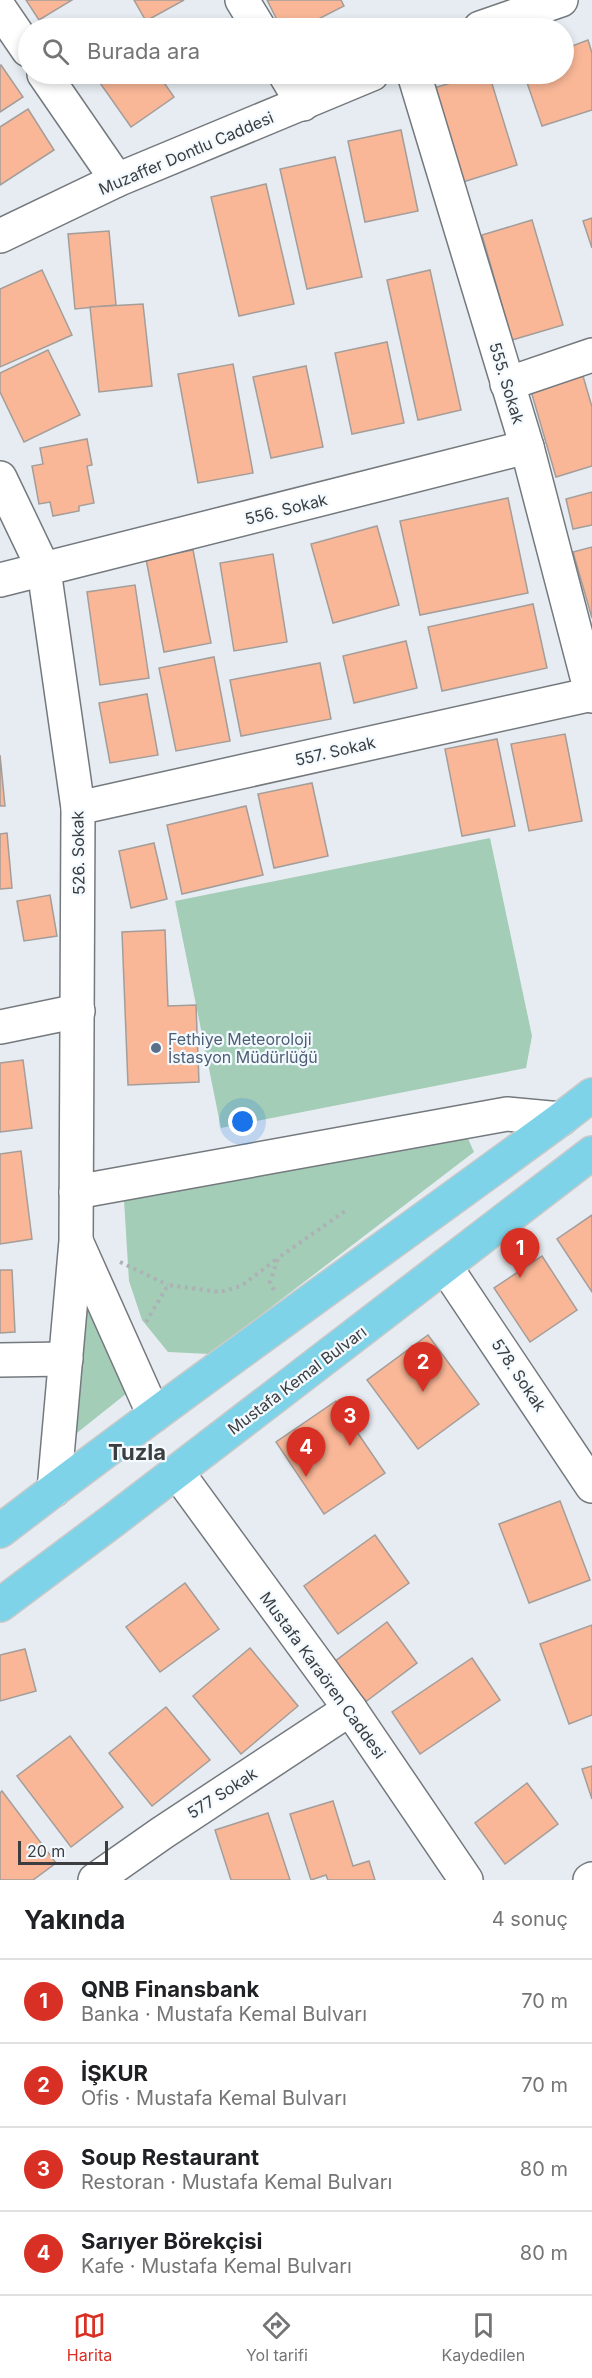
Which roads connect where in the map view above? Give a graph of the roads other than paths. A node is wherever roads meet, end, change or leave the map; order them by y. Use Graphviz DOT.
graph roads {
  1 [pos="242,0"];
  2 [pos="561,0"];
  3 [pos="0,9"];
  4 [pos="485,17"];
  5 [pos="253,18"];
  6 [pos="18,35"];
  7 [pos="51,84"];
  8 [pos="291,84"];
  9 [pos="349,84"];
  10 [pos="417,84"];
  11 [pos="303,104"];
  12 [pos="117,180"];
  13 [pos="0,236"];
  14 [pos="592,355"];
  15 [pos="507,384"];
  16 [pos="527,447"];
  17 [pos="0,478"];
  18 [pos="44,570"];
  19 [pos="0,580"];
  20 [pos="592,694"];
  21 [pos="78,808"];
  22 [pos="78,1011"];
  23 [pos="0,1027"];
  24 [pos="592,1095"];
  25 [pos="561,1119"];
  26 [pos="592,1153"];
  27 [pos="76,1192"];
  28 [pos="76,1241"];
  29 [pos="445,1266"];
  30 [pos="66,1359"];
  31 [pos="0,1360"];
  32 [pos="154,1415"];
  33 [pos="177,1472"];
  34 [pos="592,1485"];
  35 [pos="54,1490"];
  36 [pos="0,1531"];
  37 [pos="0,1605"];
  38 [pos="350,1709"];
  39 [pos="95,1880"];
  40 [pos="466,1880"];
  1 -- 5 [label="street"];
  2 -- 4 [label="street"];
  3 -- 6 [label="street"];
  7 -- 12 [label="street"];
  8 -- 11 [label="street"];
  9 -- 11 [label="street, Muzaffer Dontlu Caddesi"];
  10 -- 15 [label="street, 555. Sokak"];
  11 -- 12 [label="street, Muzaffer Dontlu Caddesi"];
  12 -- 13 [label="street, Muzaffer Dontlu Caddesi"];
  14 -- 15 [label="street"];
  15 -- 16 [label="street, 555. Sokak"];
  16 -- 18 [label="street, 556. Sokak"];
  16 -- 20 [label="street, 555. Sokak"];
  17 -- 18 [label="street, 526. Sokak"];
  18 -- 19 [label="street, 556. Sokak"];
  18 -- 21 [label="street, 526. Sokak"];
  20 -- 21 [label="street, 557. Sokak"];
  21 -- 22 [label="street, 526. Sokak"];
  22 -- 23 [label="street"];
  22 -- 27 [label="street, 526. Sokak"];
  24 -- 25 [label="main road"];
  25 -- 27 [label="street"];
  25 -- 32 [label="main road"];
  26 -- 29 [label="main road, Mustafa Kemal Bulvarı"];
  27 -- 28 [label="street, 526. Sokak"];
  28 -- 30 [label="street, 526. Sokak"];
  28 -- 32 [label="street"];
  29 -- 33 [label="main road, Mustafa Kemal Bulvarı"];
  29 -- 34 [label="street, 578. Sokak"];
  30 -- 31 [label="street"];
  30 -- 35 [label="street, 526. Sokak"];
  32 -- 35 [label="main road"];
  33 -- 37 [label="main road, Mustafa Kemal Bulvarı"];
  33 -- 38 [label="street, Mustafa Karaören Caddesi"];
  35 -- 36 [label="main road"];
  38 -- 39 [label="street, 577 Sokak"];
  38 -- 40 [label="street, Mustafa Karaören Caddesi"];
}
